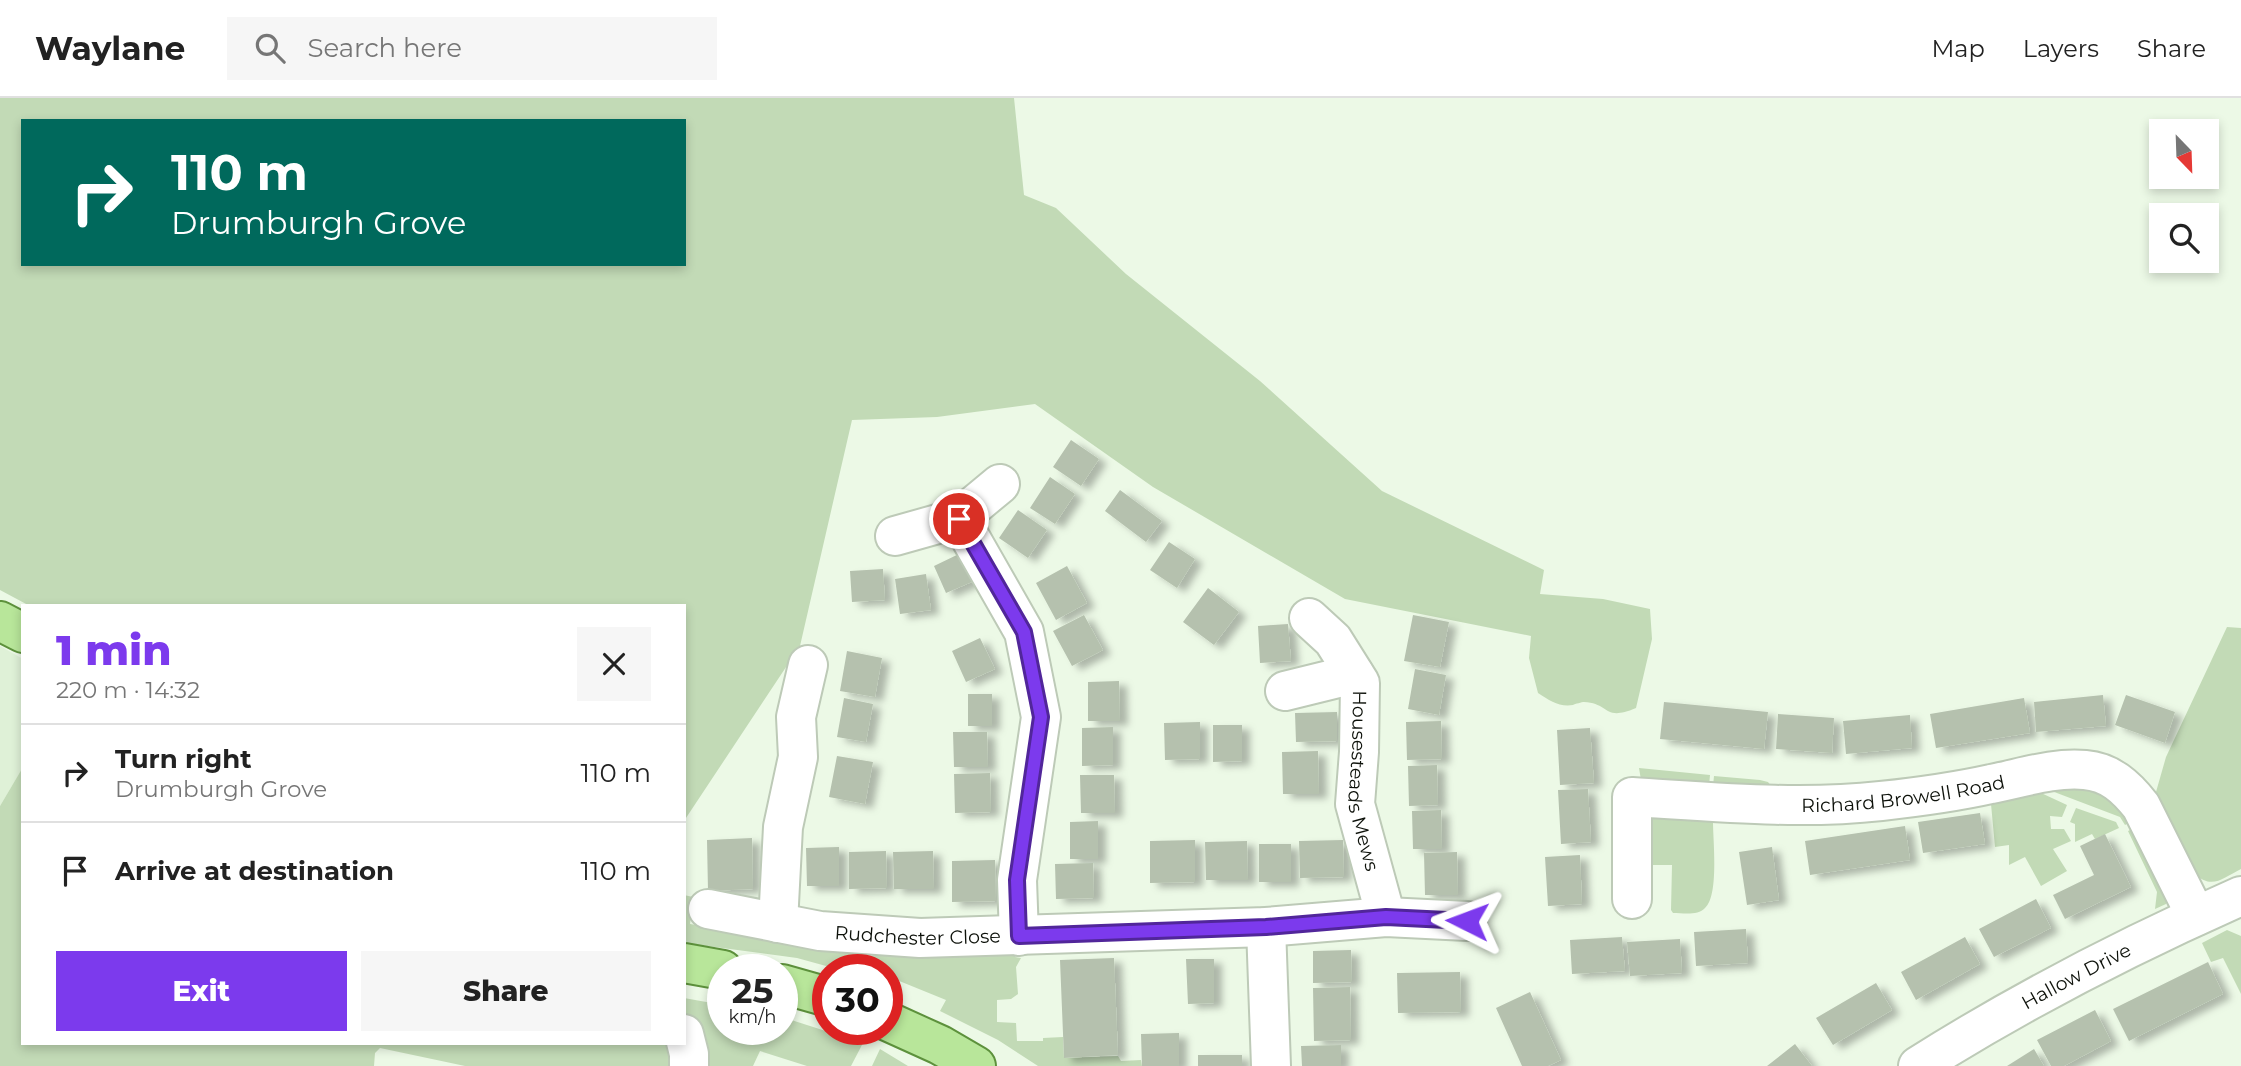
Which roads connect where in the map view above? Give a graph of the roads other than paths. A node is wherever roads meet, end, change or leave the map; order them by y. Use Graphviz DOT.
graph roads {
  1 [pos="1000,484"];
  2 [pos="959,519"];
  3 [pos="895,536"];
  4 [pos="1309,618"];
  5 [pos="0,621"];
  6 [pos="21,633"];
  7 [pos="808,665"];
  8 [pos="1354,674"];
  9 [pos="1285,691"];
  10 [pos="2241,897"];
  11 [pos="1632,899"];
  12 [pos="708,909"];
  13 [pos="2196,916"];
  14 [pos="1386,917"];
  15 [pos="1467,921"];
  16 [pos="778,923"];
  17 [pos="1266,927"];
  18 [pos="1019,936"];
  19 [pos="686,963"];
  20 [pos="707,967"];
  21 [pos="903,1028"];
  22 [pos="686,1045"];
  23 [pos="689,1066"];
  24 [pos="975,1066"];
  25 [pos="1271,1066"];
  26 [pos="1918,1066"];
  1 -- 2 [label="street"];
  2 -- 3 [label="street"];
  2 -- 18 [label="street"];
  4 -- 8 [label="street, Housesteads Mews"];
  5 -- 6 [label="main road"];
  7 -- 16 [label="street"];
  8 -- 9 [label="street"];
  8 -- 14 [label="street, Housesteads Mews"];
  10 -- 13 [label="street, Hallow Drive"];
  11 -- 13 [label="street, Richard Browell Road"];
  12 -- 16 [label="street, Rudchester Close"];
  13 -- 26 [label="street, Hallow Drive"];
  14 -- 15 [label="street, Rudchester Close"];
  14 -- 17 [label="street, Rudchester Close"];
  16 -- 18 [label="street, Rudchester Close"];
  17 -- 18 [label="street, Rudchester Close"];
  17 -- 25 [label="street"];
  19 -- 20 [label="main road"];
  21 -- 24 [label="main road"];
  22 -- 23 [label="street"];
}
